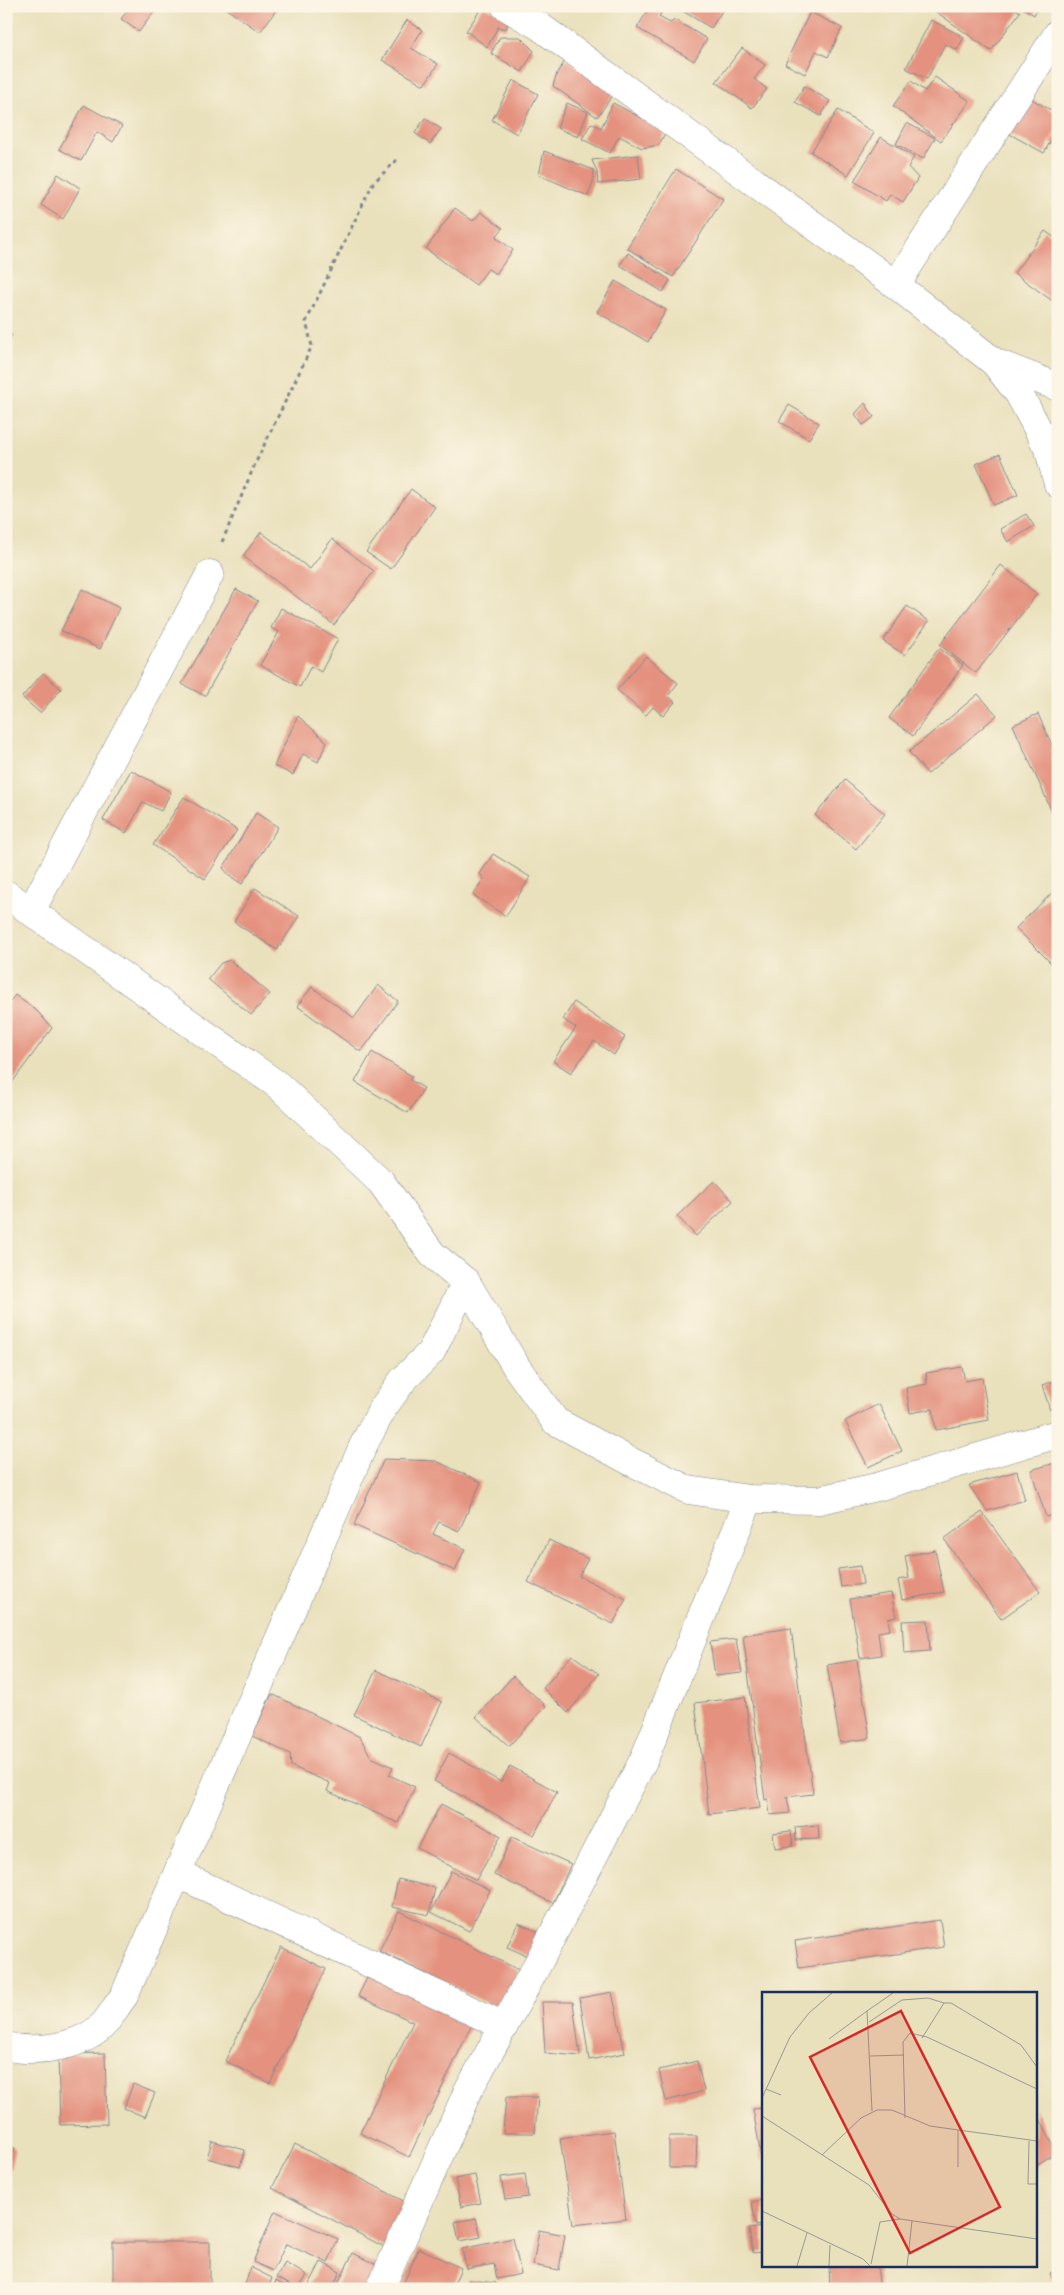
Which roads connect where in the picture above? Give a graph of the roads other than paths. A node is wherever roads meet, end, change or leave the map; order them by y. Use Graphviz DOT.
graph roads {
  1 [pos="505,6"];
  2 [pos="1058,33"];
  3 [pos="896,284"];
  4 [pos="994,362"];
  5 [pos="1058,387"];
  6 [pos="1058,484"];
  7 [pos="210,574"];
  8 [pos="6,894"];
  9 [pos="31,911"];
  10 [pos="466,1282"];
  11 [pos="1058,1434"];
  12 [pos="748,1499"];
  13 [pos="178,1874"];
  14 [pos="504,2026"];
  15 [pos="6,2046"];
  16 [pos="380,2289"];
  1 -- 3 [label="street"];
  2 -- 3 [label="street"];
  3 -- 4 [label="street"];
  4 -- 5 [label="street"];
  4 -- 6 [label="street"];
  7 -- 9 [label="street"];
  8 -- 9 [label="street"];
  9 -- 10 [label="street"];
  10 -- 12 [label="street"];
  10 -- 13 [label="street"];
  11 -- 12 [label="street"];
  12 -- 14 [label="street"];
  13 -- 14 [label="street"];
  13 -- 15 [label="street"];
  14 -- 16 [label="street"];
}
